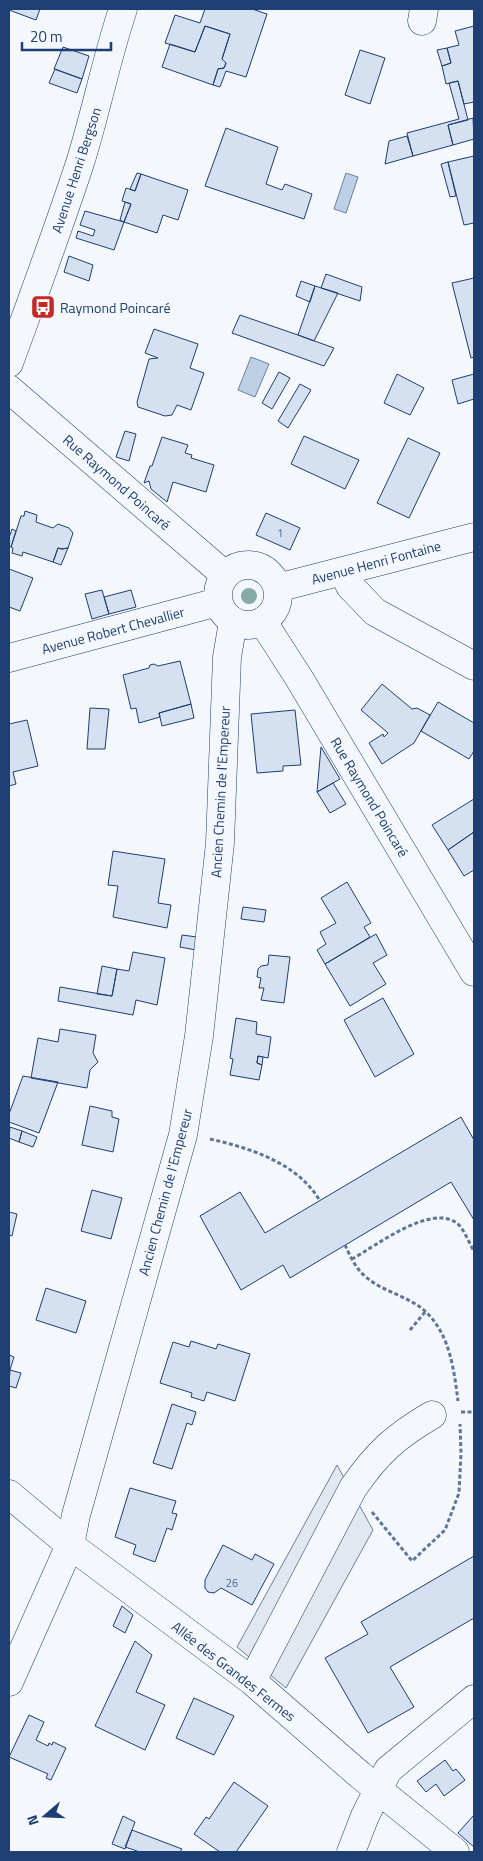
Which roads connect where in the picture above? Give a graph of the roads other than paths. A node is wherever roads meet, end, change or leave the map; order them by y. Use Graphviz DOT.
graph roads {
  1 [pos="123,9"];
  2 [pos="9,363"];
  3 [pos="9,389"];
  4 [pos="474,537"];
  5 [pos="343,571"];
  6 [pos="225,575"];
  7 [pos="277,588"];
  8 [pos="226,612"];
  9 [pos="263,622"];
  10 [pos="9,658"];
  11 [pos="474,666"];
  12 [pos="474,972"];
  13 [pos="432,1415"];
  14 [pos="9,1494"];
  15 [pos="70,1545"];
  16 [pos="252,1681"];
  17 [pos="9,1682"];
  18 [pos="474,1699"];
  19 [pos="379,1790"];
  20 [pos="351,1852"];
  21 [pos="455,1852"];
  1 -- 2 [label="street, Avenue Henri Bergson"];
  3 -- 6 [label="street, Rue Raymond Poincaré"];
  4 -- 5 [label="street, Avenue Henri Fontaine"];
  5 -- 7 [label="street, Avenue Henri Fontaine"];
  5 -- 11 [label="street"];
  6 -- 7 [label="street"];
  6 -- 8 [label="street"];
  7 -- 9 [label="street"];
  8 -- 9 [label="street"];
  8 -- 10 [label="street, Avenue Robert Chevallier"];
  8 -- 15 [label="street, Ancien Chemin de l'Empereur"];
  9 -- 12 [label="street, Rue Raymond Poincaré"];
  13 -- 16 [label="street"];
  14 -- 15 [label="street, Allée des Grandes Fermes"];
  15 -- 16 [label="street, Allée des Grandes Fermes"];
  15 -- 17 [label="street, Ancien Chemin de l'Empereur"];
  16 -- 19 [label="street, Allée des Grandes Fermes"];
  18 -- 19 [label="street"];
  19 -- 20 [label="street"];
  19 -- 21 [label="street, Allée des Grandes Fermes"];
}
